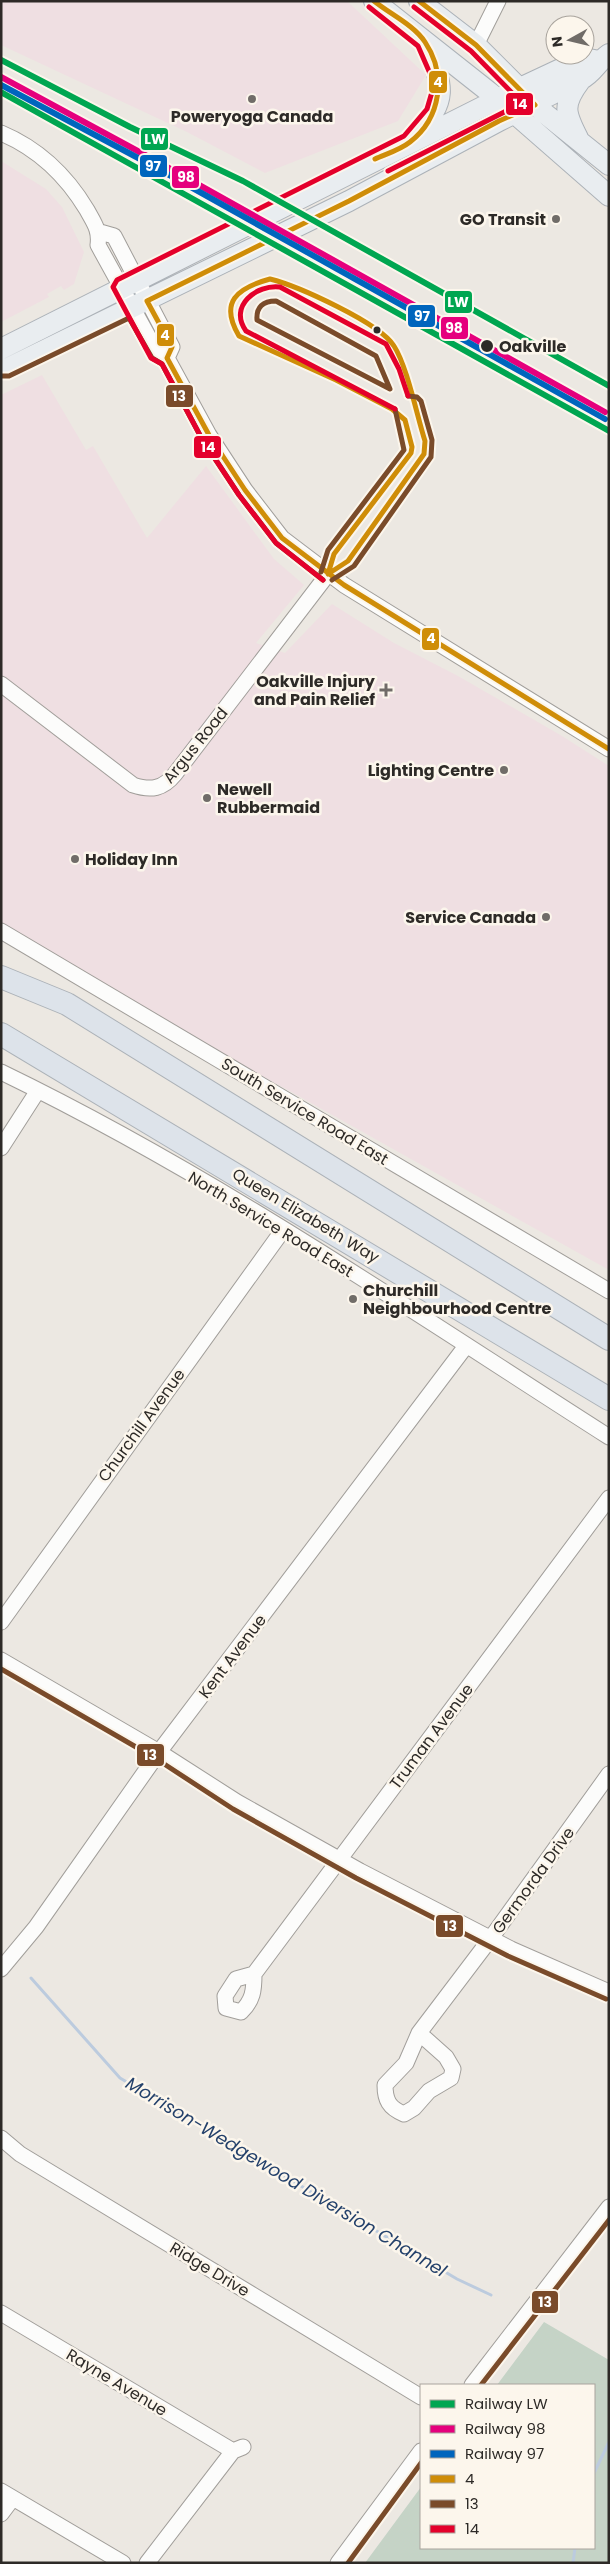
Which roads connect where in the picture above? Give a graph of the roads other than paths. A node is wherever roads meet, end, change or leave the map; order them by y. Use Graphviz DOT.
graph roads {
  1 [pos="374,1"];
  2 [pos="419,1"];
  3 [pos="498,1"];
  4 [pos="424,41"];
  5 [pos="476,45"];
  6 [pos="604,57"];
  7 [pos="580,80"];
  8 [pos="520,88"];
  9 [pos="498,99"];
  10 [pos="536,104"];
  11 [pos="515,114"];
  12 [pos="1,134"];
  13 [pos="409,142"];
  14 [pos="580,142"];
  15 [pos="609,165"];
  16 [pos="609,196"];
  17 [pos="128,284"];
  18 [pos="140,305"];
  19 [pos="1,349"];
  20 [pos="1,368"];
  21 [pos="328,574"];
  22 [pos="1,684"];
  23 [pos="609,749"];
  24 [pos="1,931"];
  25 [pos="1,962"];
  26 [pos="1,976"];
  27 [pos="68,1004"];
  28 [pos="1,1034"];
  29 [pos="1,1045"];
  30 [pos="1,1072"];
  31 [pos="84,1082"];
  32 [pos="37,1092"];
  33 [pos="1,1148"];
  34 [pos="283,1230"];
  35 [pos="609,1291"];
  36 [pos="609,1339"];
  37 [pos="466,1346"];
  38 [pos="609,1399"];
  39 [pos="609,1437"];
  40 [pos="609,1498"];
  41 [pos="1,1622"];
  42 [pos="1,1660"];
  43 [pos="159,1752"];
  44 [pos="609,1774"];
  45 [pos="340,1860"];
  46 [pos="491,1938"];
  47 [pos="1,1969"];
  48 [pos="254,1974"];
  49 [pos="607,1989"];
  50 [pos="419,2032"];
  51 [pos="1,2138"];
  52 [pos="609,2207"];
  53 [pos="1,2313"];
  54 [pos="473,2384"];
  55 [pos="420,2396"];
  56 [pos="420,2452"];
  57 [pos="7,2495"];
  58 [pos="1,2514"];
  59 [pos="123,2563"];
  60 [pos="147,2563"];
  61 [pos="338,2563"];
  1 -- 4 [label="main road"];
  2 -- 5 [label="main road"];
  3 -- 5 [label="street"];
  4 -- 9 [label="main road"];
  4 -- 13 [label="main road"];
  5 -- 8 [label="main road"];
  6 -- 7 [label="main road"];
  6 -- 8 [label="main road"];
  7 -- 10 [label="main road"];
  7 -- 14 [label="main road"];
  8 -- 9 [label="main road"];
  8 -- 10 [label="main road"];
  9 -- 11 [label="main road"];
  9 -- 13 [label="main road"];
  10 -- 11 [label="main road"];
  10 -- 14 [label="main road"];
  11 -- 16 [label="main road"];
  11 -- 18 [label="main road"];
  12 -- 17 [label="street"];
  13 -- 17 [label="main road"];
  14 -- 15 [label="main road"];
  17 -- 18 [label="street"];
  17 -- 19 [label="main road"];
  18 -- 20 [label="main road"];
  18 -- 21 [label="street"];
  21 -- 22 [label="street, Argus Road"];
  21 -- 23 [label="street"];
  24 -- 35 [label="street, South Service Road East"];
  25 -- 27 [label="highway"];
  26 -- 27 [label="highway"];
  27 -- 36 [label="highway"];
  28 -- 31 [label="highway, Queen Elizabeth Way"];
  29 -- 31 [label="highway"];
  30 -- 32 [label="street, North Service Road East"];
  31 -- 38 [label="highway, Queen Elizabeth Way"];
  32 -- 33 [label="street"];
  32 -- 34 [label="street, North Service Road East"];
  34 -- 37 [label="street, North Service Road East"];
  34 -- 41 [label="street, Churchill Avenue"];
  37 -- 39 [label="street, North Service Road East"];
  37 -- 43 [label="street, Kent Avenue"];
  40 -- 45 [label="street, Truman Avenue"];
  42 -- 43 [label="street"];
  43 -- 45 [label="street"];
  43 -- 47 [label="street, Kent Avenue"];
  44 -- 46 [label="street, Germorda Drive"];
  45 -- 46 [label="street"];
  45 -- 48 [label="street, Truman Avenue"];
  46 -- 49 [label="street"];
  46 -- 50 [label="street, Germorda Drive"];
  50 -- 50 [label="street, Germorda Drive"];
  51 -- 55 [label="street, Ridge Drive"];
  52 -- 54 [label="street"];
  53 -- 60 [label="street, Rayne Avenue"];
  56 -- 61 [label="street"];
  57 -- 58 [label="street"];
  57 -- 59 [label="street"];
}
